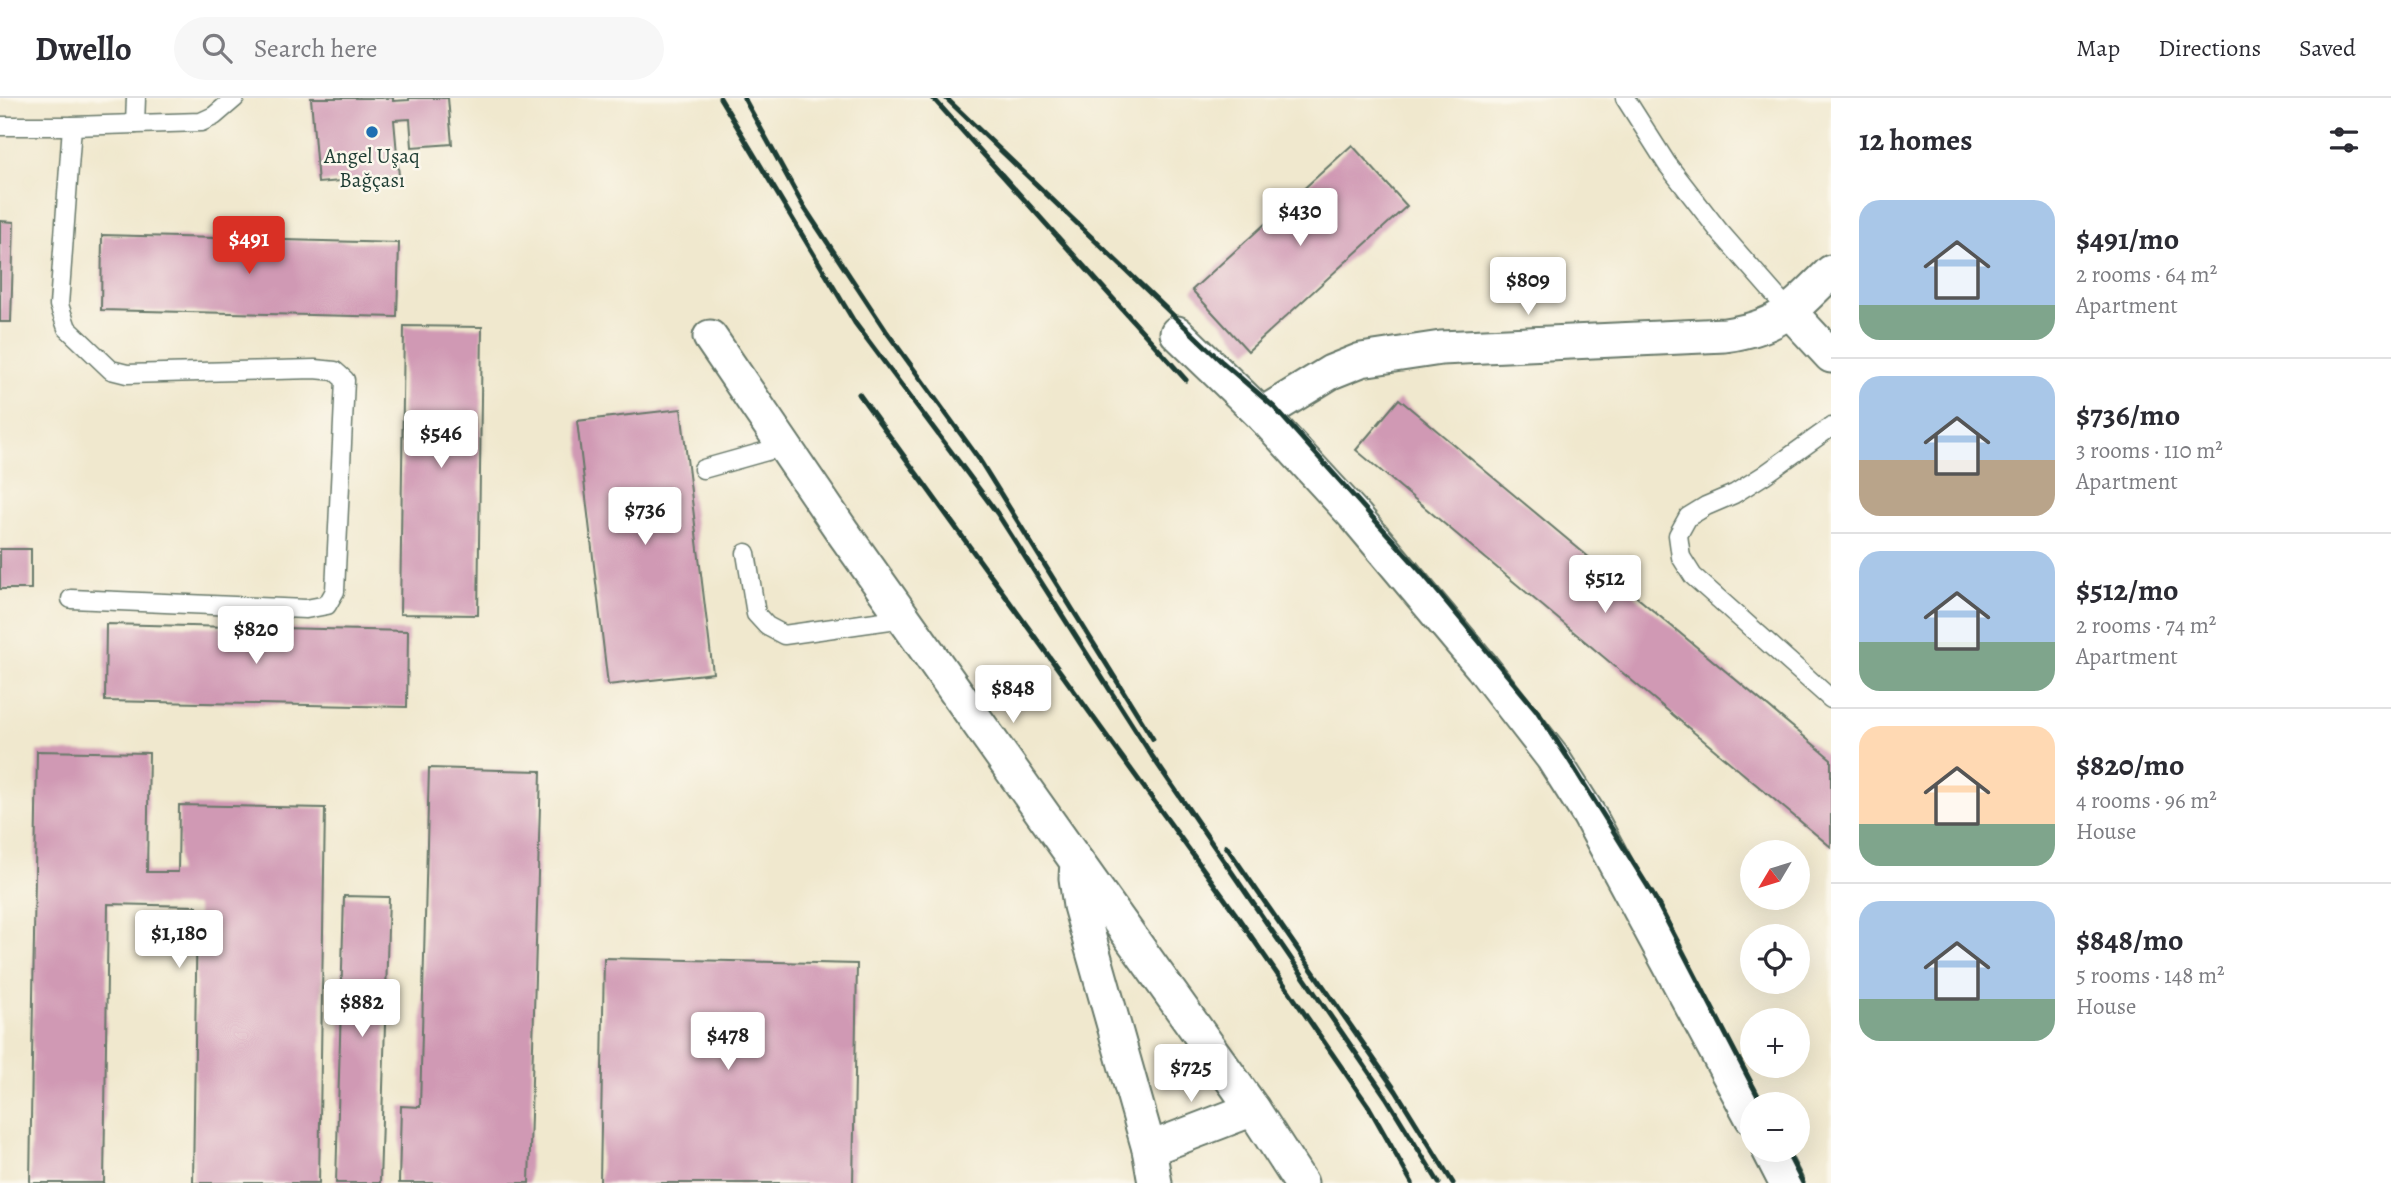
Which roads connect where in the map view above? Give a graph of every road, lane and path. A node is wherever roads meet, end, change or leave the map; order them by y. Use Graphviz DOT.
graph roads {
  1 [pos="136,98"];
  2 [pos="235,98"];
  3 [pos="1625,98"];
  4 [pos="135,124"];
  5 [pos="0,126"];
  6 [pos="72,126"];
  7 [pos="1831,272"];
  8 [pos="1790,312"];
  9 [pos="1177,332"];
  10 [pos="710,337"];
  11 [pos="1831,356"];
  12 [pos="1264,417"];
  13 [pos="1831,427"];
  14 [pos="785,446"];
  15 [pos="703,469"];
  16 [pos="746,553"];
  17 [pos="71,599"];
  18 [pos="904,618"];
  19 [pos="1831,699"];
  20 [pos="1077,862"];
  21 [pos="1740,1096"];
  22 [pos="1253,1109"];
  23 [pos="1149,1149"];
  24 [pos="1775,1162"];
  25 [pos="1155,1183"];
  26 [pos="1301,1183"];
  27 [pos="1786,1183"];
  1 -- 4 [label="lane"];
  2 -- 4 [label="lane"];
  3 -- 8 [label="lane"];
  4 -- 6 [label="lane"];
  5 -- 6 [label="lane"];
  6 -- 17 [label="lane"];
  7 -- 8 [label="street"];
  8 -- 11 [label="street"];
  8 -- 12 [label="street"];
  9 -- 12 [label="street"];
  10 -- 14 [label="street"];
  12 -- 21 [label="street"];
  13 -- 19 [label="lane"];
  14 -- 15 [label="lane"];
  14 -- 18 [label="street"];
  16 -- 18 [label="lane"];
  18 -- 20 [label="street"];
  20 -- 22 [label="street"];
  20 -- 23 [label="street"];
  22 -- 23 [label="street"];
  22 -- 26 [label="street"];
  23 -- 25 [label="street"];
  24 -- 27 [label="street"];
}
